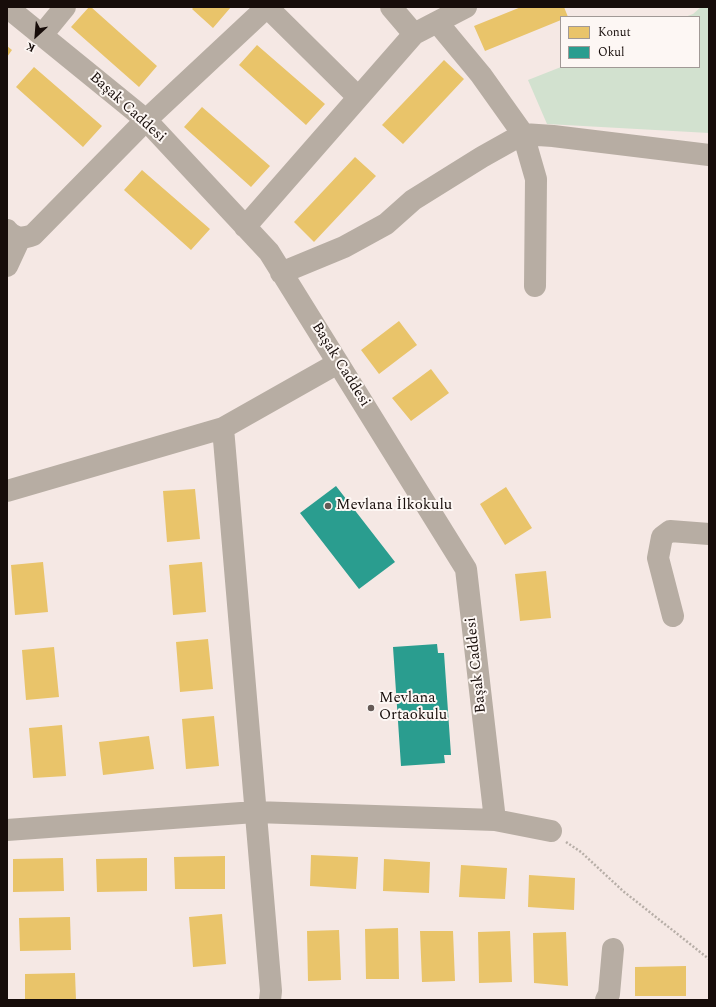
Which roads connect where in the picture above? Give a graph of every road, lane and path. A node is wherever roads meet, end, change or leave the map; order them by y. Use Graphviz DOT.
graph roads {
  1 [pos="7,7"];
  2 [pos="65,7"];
  3 [pos="267,7"];
  4 [pos="391,7"];
  5 [pos="466,7"];
  6 [pos="437,22"];
  7 [pos="414,34"];
  8 [pos="42,35"];
  9 [pos="358,97"];
  10 [pos="146,120"];
  11 [pos="523,134"];
  12 [pos="709,155"];
  13 [pos="245,227"];
  14 [pos="13,234"];
  15 [pos="7,266"];
  16 [pos="281,273"];
  17 [pos="535,286"];
  18 [pos="338,363"];
  19 [pos="223,428"];
  20 [pos="7,491"];
  21 [pos="709,534"];
  22 [pos="673,616"];
  23 [pos="255,812"];
  24 [pos="495,820"];
  25 [pos="7,830"];
  26 [pos="551,831"];
  27 [pos="613,949"];
  28 [pos="709,959"];
  29 [pos="270,1000"];
  30 [pos="606,1000"];
  1 -- 8 [label="street, Başak Caddesi"];
  2 -- 8 [label="street"];
  3 -- 9 [label="street"];
  3 -- 10 [label="street"];
  4 -- 7 [label="street"];
  5 -- 6 [label="street"];
  6 -- 7 [label="street"];
  6 -- 11 [label="street"];
  7 -- 9 [label="street"];
  8 -- 10 [label="street, Başak Caddesi"];
  9 -- 13 [label="street"];
  10 -- 13 [label="street, Başak Caddesi"];
  10 -- 14 [label="street"];
  11 -- 12 [label="street"];
  11 -- 16 [label="street"];
  11 -- 17 [label="street"];
  13 -- 16 [label="street, Başak Caddesi"];
  14 -- 15 [label="street"];
  16 -- 18 [label="street, Başak Caddesi"];
  18 -- 19 [label="street"];
  18 -- 24 [label="street, Başak Caddesi"];
  19 -- 20 [label="street"];
  19 -- 23 [label="street"];
  21 -- 22 [label="street"];
  23 -- 24 [label="street"];
  23 -- 25 [label="street"];
  23 -- 29 [label="street"];
  24 -- 26 [label="street"];
  26 -- 28 [label="path"];
  27 -- 30 [label="street"];
}
